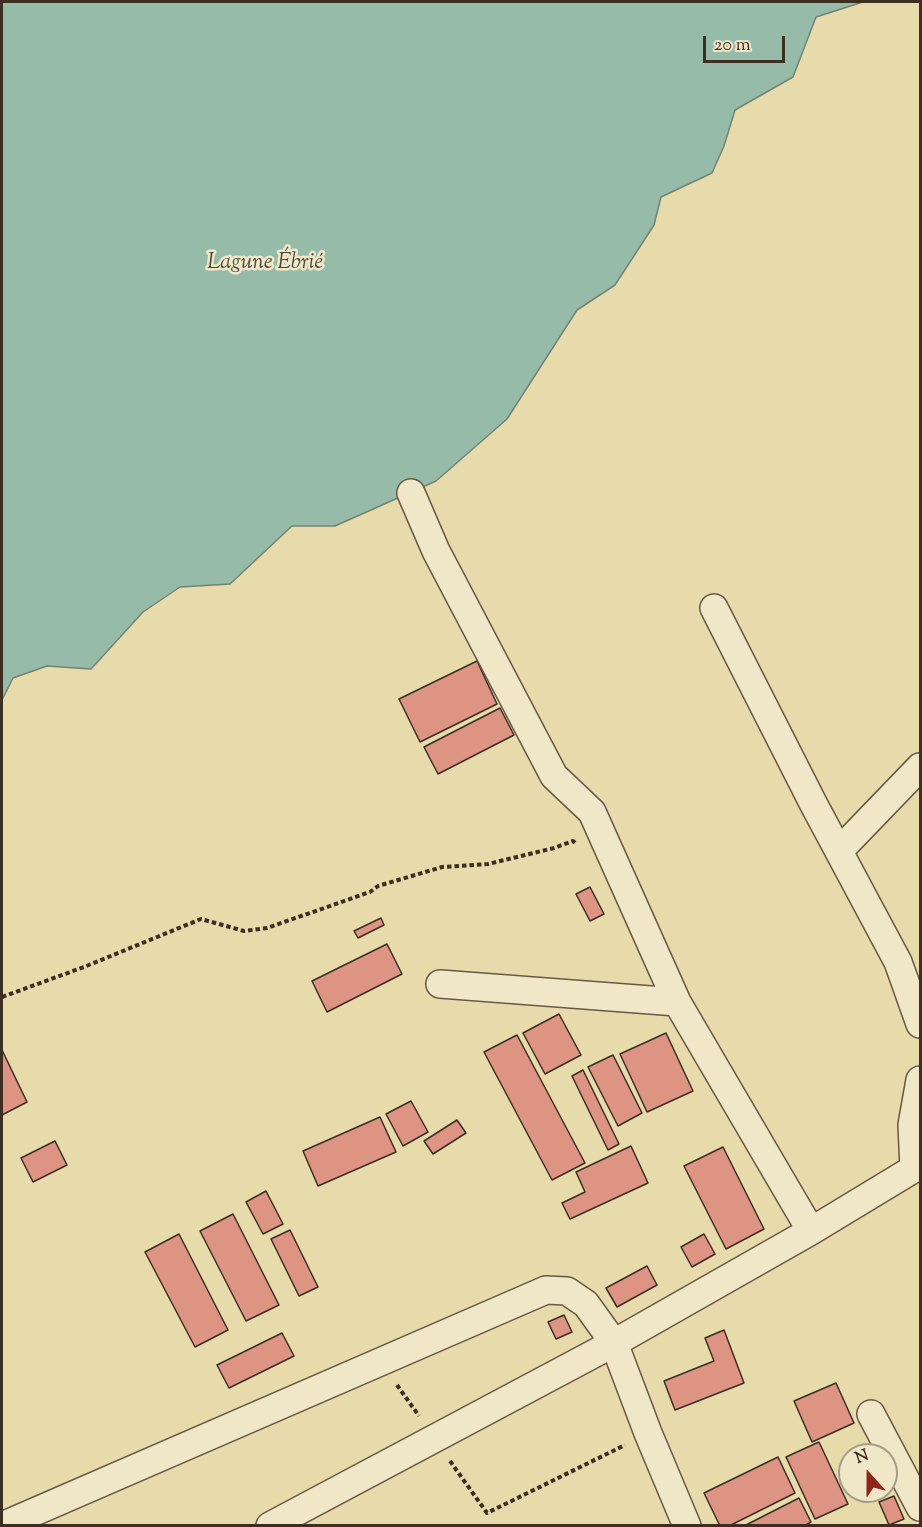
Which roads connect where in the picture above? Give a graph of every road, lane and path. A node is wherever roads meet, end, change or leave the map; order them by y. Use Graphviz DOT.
graph roads {
  1 [pos="411,493"];
  2 [pos="714,608"];
  3 [pos="921,767"];
  4 [pos="580,851"];
  5 [pos="839,851"];
  6 [pos="440,984"];
  7 [pos="2,997"];
  8 [pos="677,1002"];
  9 [pos="921,1024"];
  10 [pos="921,1080"];
  11 [pos="917,1167"];
  12 [pos="811,1231"];
  13 [pos="614,1343"];
  14 [pos="871,1414"];
  15 [pos="648,1433"];
  16 [pos="921,1507"];
  17 [pos="487,1513"];
  18 [pos="2,1526"];
  19 [pos="270,1526"];
  20 [pos="687,1526"];
  1 -- 8 [label="street"];
  2 -- 5 [label="street"];
  3 -- 5 [label="street"];
  4 -- 7 [label="path"];
  5 -- 9 [label="street"];
  6 -- 8 [label="street"];
  8 -- 12 [label="street"];
  10 -- 11 [label="street"];
  11 -- 12 [label="street"];
  12 -- 13 [label="street"];
  13 -- 15 [label="street"];
  13 -- 18 [label="street"];
  13 -- 19 [label="street"];
  14 -- 16 [label="street"];
  15 -- 17 [label="path"];
  15 -- 20 [label="street"];
}
